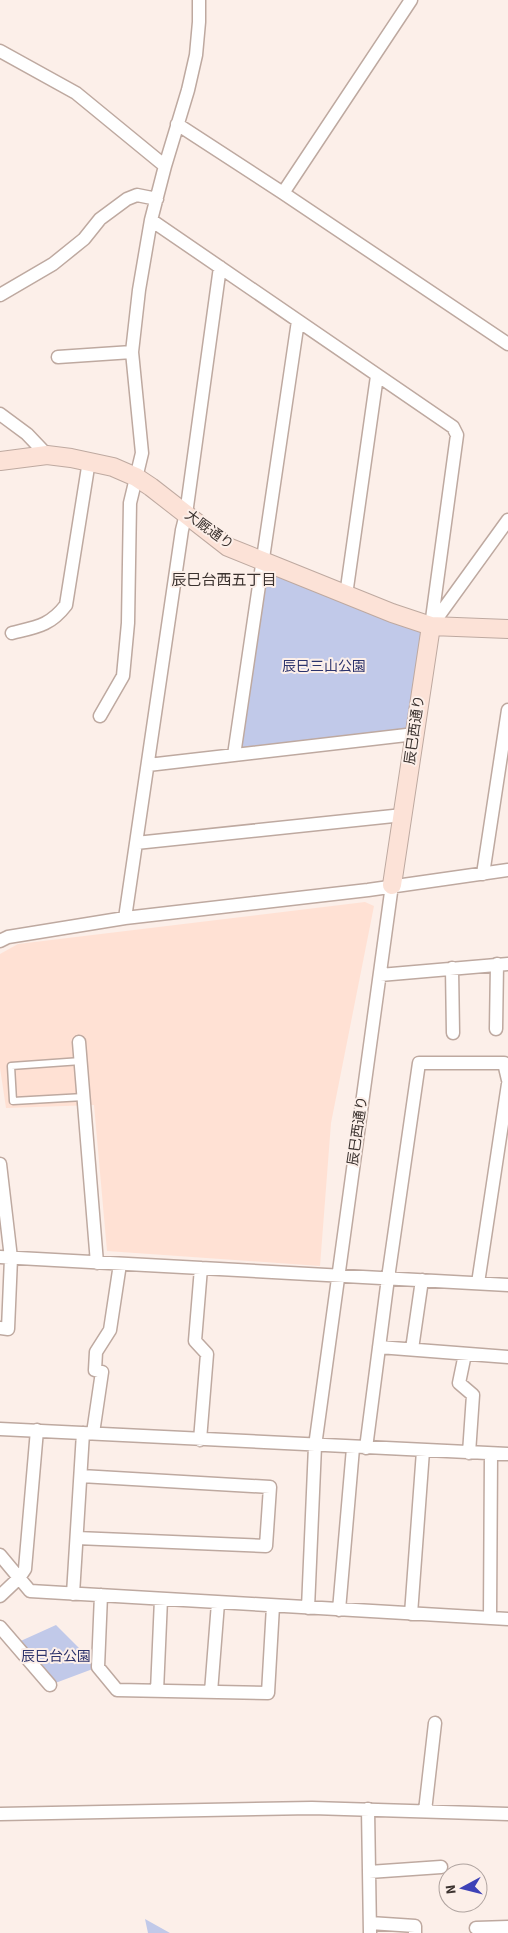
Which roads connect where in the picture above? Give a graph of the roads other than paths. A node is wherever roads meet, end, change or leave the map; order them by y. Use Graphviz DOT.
graph roads {
  1 [pos="198,0"];
  2 [pos="411,0"];
  3 [pos="0,51"];
  4 [pos="177,124"];
  5 [pos="165,166"];
  6 [pos="283,192"];
  7 [pos="157,199"];
  8 [pos="151,220"];
  9 [pos="220,267"];
  10 [pos="0,295"];
  11 [pos="298,321"];
  12 [pos="508,344"];
  13 [pos="132,352"];
  14 [pos="58,357"];
  15 [pos="378,376"];
  16 [pos="0,414"];
  17 [pos="47,455"];
  18 [pos="0,461"];
  19 [pos="89,461"];
  20 [pos="136,477"];
  21 [pos="186,514"];
  22 [pos="508,520"];
  23 [pos="263,561"];
  24 [pos="346,595"];
  25 [pos="430,626"];
  26 [pos="508,629"];
  27 [pos="12,633"];
  28 [pos="508,710"];
  29 [pos="100,716"];
  30 [pos="415,734"];
  31 [pos="234,755"];
  32 [pos="148,765"];
  33 [pos="402,815"];
  34 [pos="136,843"];
  35 [pos="508,870"];
  36 [pos="483,874"];
  37 [pos="392,885"];
  38 [pos="124,918"];
  39 [pos="0,941"];
  40 [pos="503,964"];
  41 [pos="452,968"];
  42 [pos="380,974"];
  43 [pos="496,1029"];
  44 [pos="453,1033"];
  45 [pos="79,1042"];
  46 [pos="81,1061"];
  47 [pos="508,1082"];
  48 [pos="84,1097"];
  49 [pos="0,1164"];
  50 [pos="5,1258"];
  51 [pos="97,1263"];
  52 [pos="120,1264"];
  53 [pos="201,1268"];
  54 [pos="339,1276"];
  55 [pos="388,1278"];
  56 [pos="422,1280"];
  57 [pos="478,1283"];
  58 [pos="508,1285"];
  59 [pos="0,1328"];
  60 [pos="379,1347"];
  61 [pos="412,1349"];
  62 [pos="465,1354"];
  63 [pos="508,1357"];
  64 [pos="0,1430"];
  65 [pos="37,1430"];
  66 [pos="88,1433"];
  67 [pos="200,1440"];
  68 [pos="315,1446"];
  69 [pos="353,1448"];
  70 [pos="366,1448"];
  71 [pos="423,1451"];
  72 [pos="469,1452"];
  73 [pos="491,1454"];
  74 [pos="508,1454"];
  75 [pos="81,1476"];
  76 [pos="77,1538"];
  77 [pos="0,1556"];
  78 [pos="19,1578"];
  79 [pos="73,1594"];
  80 [pos="101,1595"];
  81 [pos="0,1596"];
  82 [pos="161,1599"];
  83 [pos="218,1603"];
  84 [pos="273,1606"];
  85 [pos="308,1608"];
  86 [pos="339,1610"];
  87 [pos="411,1614"];
  88 [pos="490,1618"];
  89 [pos="508,1619"];
  90 [pos="0,1627"];
  91 [pos="50,1685"];
  92 [pos="157,1690"];
  93 [pos="211,1692"];
  94 [pos="435,1723"];
  95 [pos="368,1809"];
  96 [pos="425,1811"];
  97 [pos="0,1814"];
  98 [pos="508,1814"];
  99 [pos="438,1867"];
  100 [pos="368,1872"];
  101 [pos="508,1927"];
  102 [pos="370,1928"];
  103 [pos="476,1928"];
  104 [pos="415,1933"];
  1 -- 4 [label="street"];
  2 -- 6 [label="street"];
  3 -- 5 [label="street"];
  4 -- 5 [label="street"];
  4 -- 6 [label="street"];
  5 -- 7 [label="street"];
  6 -- 12 [label="street"];
  7 -- 8 [label="street"];
  7 -- 10 [label="street"];
  8 -- 9 [label="street"];
  8 -- 13 [label="street"];
  9 -- 11 [label="street"];
  9 -- 21 [label="street"];
  11 -- 15 [label="street"];
  11 -- 23 [label="street"];
  13 -- 14 [label="street"];
  13 -- 20 [label="street"];
  15 -- 24 [label="street"];
  15 -- 25 [label="street"];
  16 -- 17 [label="street"];
  17 -- 18 [label="street, 大厩通り"];
  17 -- 19 [label="street, 大厩通り"];
  19 -- 20 [label="street, 大厩通り"];
  19 -- 27 [label="street"];
  20 -- 21 [label="street, 大厩通り"];
  20 -- 29 [label="street"];
  21 -- 23 [label="street, 大厩通り"];
  21 -- 32 [label="street"];
  22 -- 25 [label="street"];
  23 -- 24 [label="street, 大厩通り"];
  23 -- 31 [label="street"];
  24 -- 25 [label="street, 大厩通り"];
  25 -- 26 [label="street, 大厩通り"];
  25 -- 30 [label="street, 辰巳西通り"];
  28 -- 36 [label="street"];
  30 -- 31 [label="street"];
  30 -- 33 [label="street, 辰巳西通り"];
  31 -- 32 [label="street"];
  32 -- 34 [label="street"];
  33 -- 34 [label="street"];
  33 -- 37 [label="street, 辰巳西通り"];
  34 -- 38 [label="street"];
  35 -- 36 [label="street"];
  36 -- 37 [label="street"];
  37 -- 38 [label="street"];
  37 -- 42 [label="street, 辰巳西通り"];
  38 -- 39 [label="street"];
  40 -- 41 [label="street"];
  40 -- 43 [label="street"];
  41 -- 42 [label="street"];
  41 -- 44 [label="street"];
  42 -- 54 [label="street, 辰巳西通り"];
  45 -- 46 [label="street"];
  46 -- 48 [label="street"];
  46 -- 48 [label="lane"];
  47 -- 55 [label="street"];
  47 -- 57 [label="street"];
  48 -- 51 [label="street"];
  49 -- 50 [label="street"];
  50 -- 51 [label="street"];
  50 -- 59 [label="street"];
  51 -- 52 [label="street"];
  52 -- 53 [label="street"];
  52 -- 66 [label="street"];
  53 -- 54 [label="street"];
  53 -- 67 [label="street"];
  54 -- 55 [label="street"];
  54 -- 68 [label="street, 辰巳西通り"];
  55 -- 56 [label="street"];
  55 -- 60 [label="street"];
  56 -- 57 [label="street"];
  56 -- 61 [label="street"];
  57 -- 58 [label="street"];
  60 -- 61 [label="street"];
  60 -- 70 [label="street"];
  61 -- 62 [label="street"];
  62 -- 63 [label="street"];
  62 -- 72 [label="street"];
  64 -- 65 [label="street"];
  65 -- 66 [label="street"];
  65 -- 78 [label="street"];
  66 -- 67 [label="street"];
  66 -- 75 [label="street"];
  67 -- 68 [label="street"];
  68 -- 69 [label="street"];
  68 -- 85 [label="street, 辰巳西通り"];
  69 -- 70 [label="street"];
  69 -- 86 [label="street"];
  70 -- 71 [label="street"];
  71 -- 72 [label="street"];
  71 -- 87 [label="street"];
  72 -- 73 [label="street"];
  73 -- 74 [label="street"];
  73 -- 88 [label="street"];
  75 -- 76 [label="street"];
  75 -- 76 [label="street"];
  76 -- 79 [label="street"];
  77 -- 78 [label="street"];
  78 -- 79 [label="street"];
  78 -- 81 [label="street"];
  79 -- 80 [label="street"];
  80 -- 82 [label="street"];
  80 -- 92 [label="street"];
  82 -- 83 [label="street"];
  82 -- 92 [label="street"];
  83 -- 84 [label="street"];
  83 -- 93 [label="street"];
  84 -- 85 [label="street"];
  84 -- 93 [label="street"];
  85 -- 86 [label="street"];
  86 -- 87 [label="street"];
  87 -- 88 [label="street"];
  88 -- 89 [label="street"];
  90 -- 91 [label="street"];
  92 -- 93 [label="street"];
  94 -- 96 [label="street"];
  95 -- 96 [label="street"];
  95 -- 97 [label="street"];
  95 -- 100 [label="street"];
  96 -- 98 [label="street"];
  99 -- 100 [label="street"];
  100 -- 102 [label="street"];
  101 -- 103 [label="street"];
  102 -- 104 [label="street"];
}
